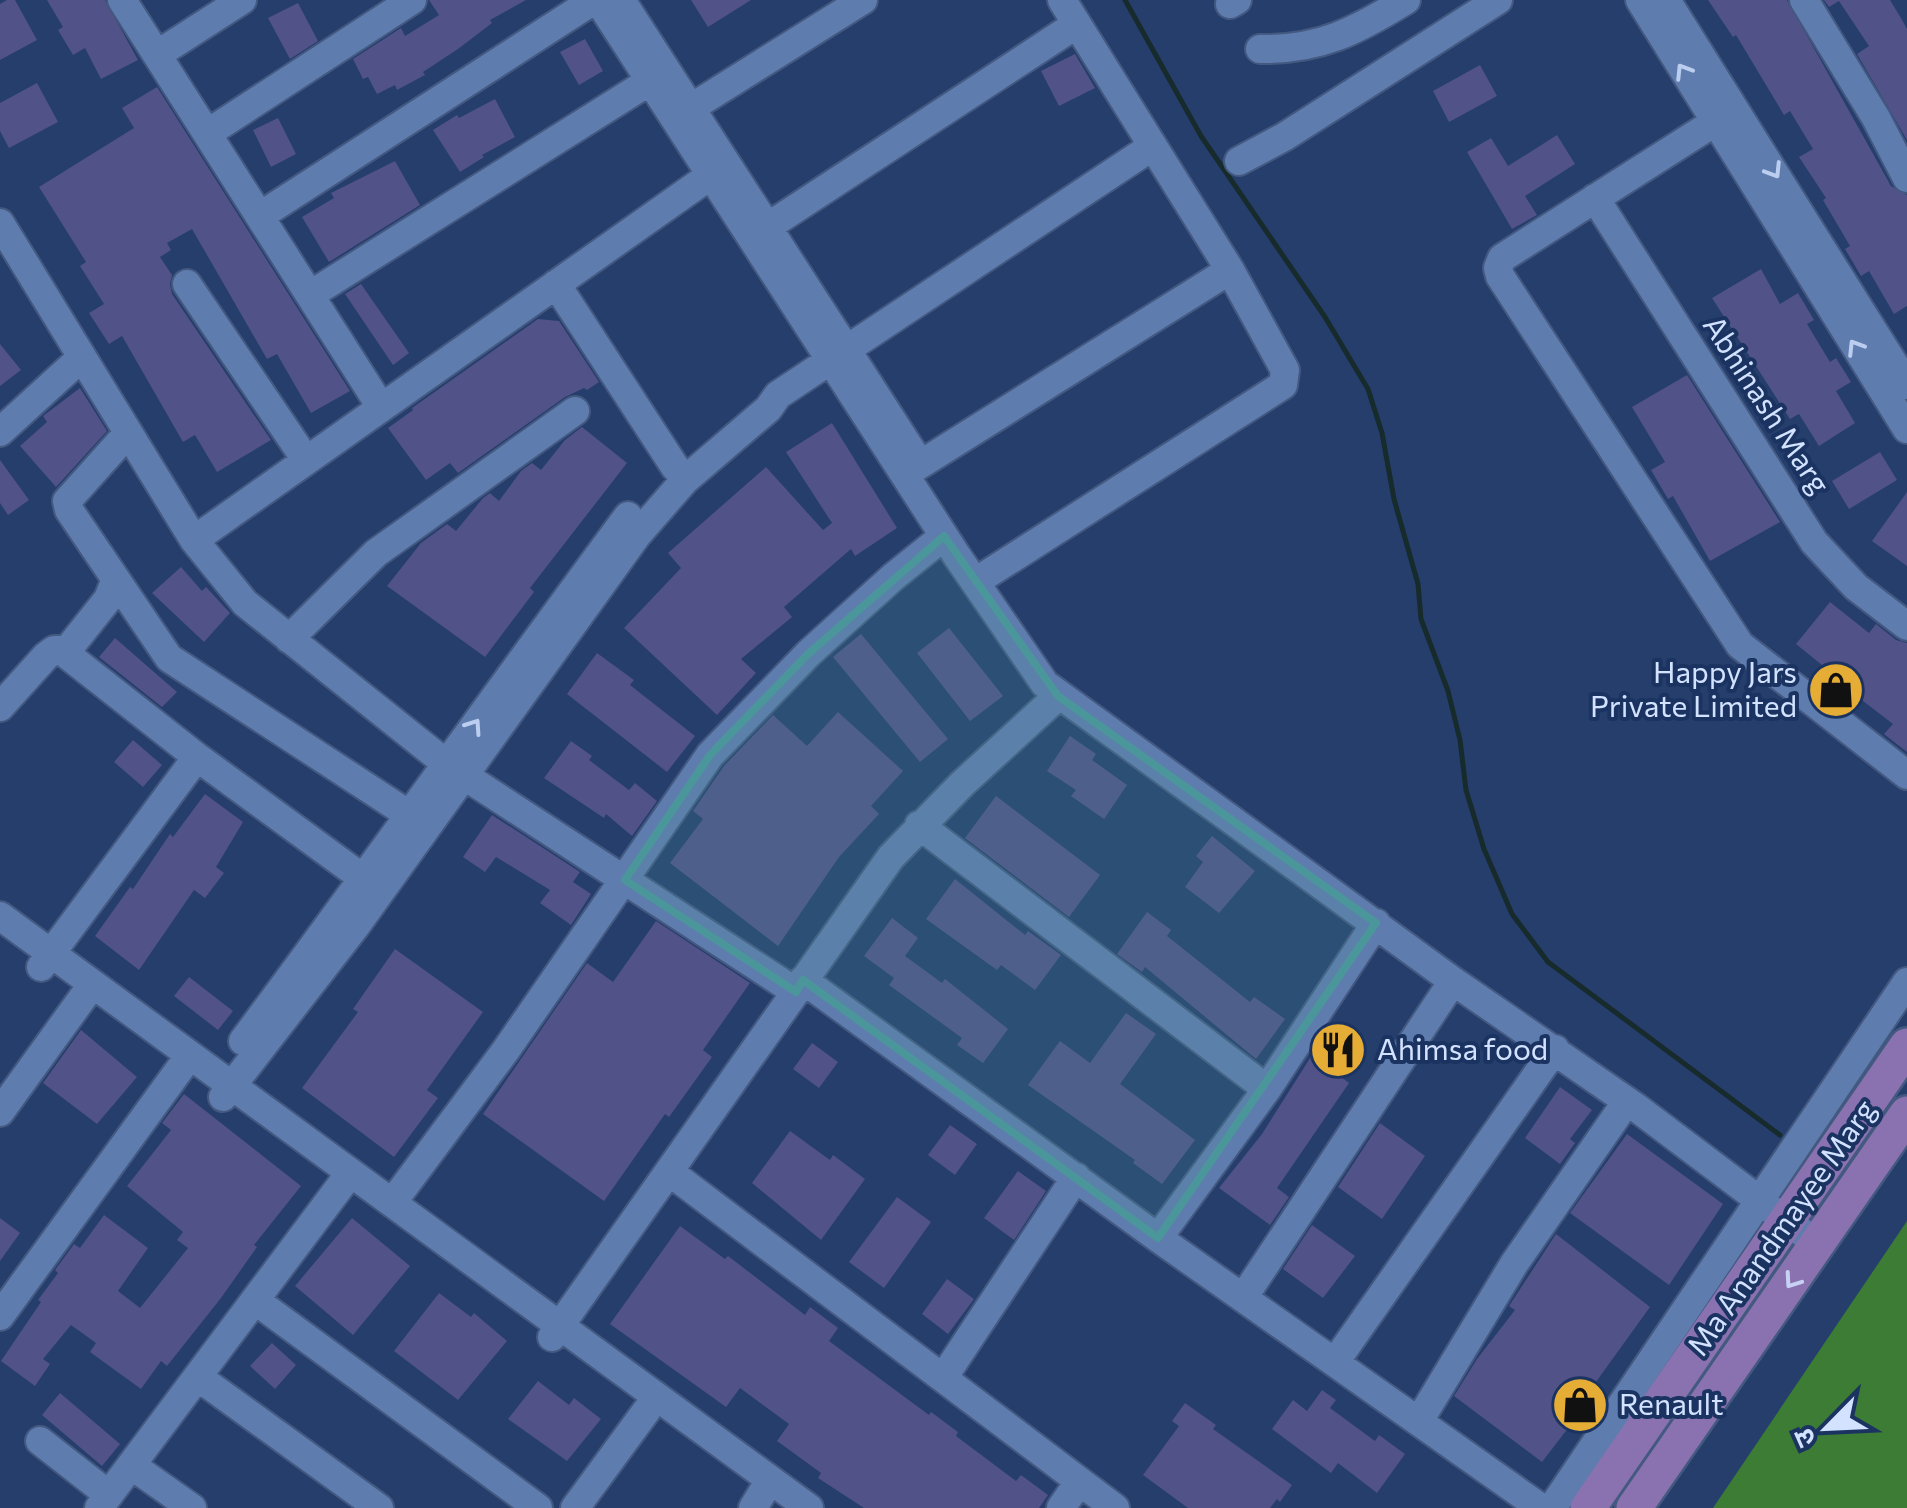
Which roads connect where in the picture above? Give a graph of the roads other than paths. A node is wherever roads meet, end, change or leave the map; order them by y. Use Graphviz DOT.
graph roads {
  1 [pos="122,0"];
  2 [pos="242,0"];
  3 [pos="412,0"];
  4 [pos="596,0"];
  5 [pos="621,0"];
  6 [pos="863,0"];
  7 [pos="1062,0"];
  8 [pos="1406,0"];
  9 [pos="1498,0"];
  10 [pos="1640,0"];
  11 [pos="1666,0"];
  12 [pos="1804,0"];
  13 [pos="1077,24"];
  14 [pos="1260,49"];
  15 [pos="158,54"];
  16 [pos="650,81"];
  17 [pos="683,113"];
  18 [pos="1715,122"];
  19 [pos="208,132"];
  20 [pos="1153,146"];
  21 [pos="1239,160"];
  22 [pos="711,175"];
  23 [pos="1907,178"];
  24 [pos="1594,198"];
  25 [pos="260,216"];
  26 [pos="0,223"];
  27 [pos="760,232"];
  28 [pos="9,258"];
  29 [pos="1230,270"];
  30 [pos="187,284"];
  31 [pos="556,284"];
  32 [pos="310,296"];
  33 [pos="838,353"];
  34 [pos="82,357"];
  35 [pos="1907,385"];
  36 [pos="778,395"];
  37 [pos="381,408"];
  38 [pos="575,411"];
  39 [pos="1907,429"];
  40 [pos="0,432"];
  41 [pos="128,433"];
  42 [pos="306,460"];
  43 [pos="675,467"];
  44 [pos="912,469"];
  45 [pos="944,536"];
  46 [pos="194,540"];
  47 [pos="981,578"];
  48 [pos="115,581"];
  49 [pos="1907,626"];
  50 [pos="289,640"];
  51 [pos="65,653"];
  52 [pos="1058,696"];
  53 [pos="0,705"];
  54 [pos="197,758"];
  55 [pos="457,770"];
  56 [pos="1907,775"];
  57 [pos="411,816"];
  58 [pos="920,825"];
  59 [pos="364,878"];
  60 [pos="624,880"];
  61 [pos="0,916"];
  62 [pos="1376,924"];
  63 [pos="0,939"];
  64 [pos="46,960"];
  65 [pos="1453,981"];
  66 [pos="1907,982"];
  67 [pos="799,986"];
  68 [pos="84,996"];
  69 [pos="1907,1046"];
  70 [pos="1555,1049"];
  71 [pos="182,1066"];
  72 [pos="221,1085"];
  73 [pos="1266,1090"];
  74 [pos="1627,1101"];
  75 [pos="0,1112"];
  76 [pos="1907,1114"];
  77 [pos="671,1173"];
  78 [pos="1076,1176"];
  79 [pos="342,1184"];
  80 [pos="392,1203"];
  81 [pos="1777,1204"];
  82 [pos="1824,1235"];
  83 [pos="1158,1238"];
  84 [pos="1243,1298"];
  85 [pos="256,1301"];
  86 [pos="0,1316"];
  87 [pos="556,1331"];
  88 [pos="1335,1362"];
  89 [pos="198,1377"];
  90 [pos="943,1378"];
  91 [pos="647,1410"];
  92 [pos="1419,1421"];
  93 [pos="40,1441"];
  94 [pos="132,1465"];
  95 [pos="1079,1482"];
  96 [pos="339,1497"];
  97 [pos="766,1498"];
  98 [pos="104,1501"];
  99 [pos="192,1508"];
  100 [pos="379,1508"];
  101 [pos="538,1508"];
  102 [pos="576,1508"];
  103 [pos="809,1508"];
  104 [pos="1061,1508"];
  105 [pos="1115,1508"];
  106 [pos="1541,1508"];
  107 [pos="1552,1508"];
  108 [pos="1588,1508"];
  109 [pos="1634,1508"];
  1 -- 15 [label="street"];
  2 -- 15 [label="street"];
  3 -- 19 [label="street"];
  4 -- 16 [label="street"];
  4 -- 25 [label="street"];
  5 -- 17 [label="street"];
  6 -- 17 [label="street"];
  7 -- 13 [label="street"];
  8 -- 14 [label="street"];
  9 -- 21 [label="street"];
  18 -- 10 [label="street, one-way"];
  11 -- 35 [label="street, one-way"];
  12 -- 23 [label="street"];
  13 -- 20 [label="street"];
  13 -- 27 [label="street"];
  15 -- 19 [label="street"];
  16 -- 17 [label="street"];
  16 -- 32 [label="street"];
  17 -- 22 [label="street"];
  17 -- 27 [label="street"];
  18 -- 24 [label="street"];
  39 -- 18 [label="street, one-way"];
  19 -- 25 [label="street"];
  20 -- 29 [label="street"];
  20 -- 33 [label="street"];
  22 -- 27 [label="street"];
  22 -- 31 [label="street"];
  24 -- 49 [label="street, Abhinash Marg"];
  24 -- 56 [label="street"];
  25 -- 32 [label="street"];
  26 -- 28 [label="street"];
  27 -- 33 [label="street"];
  28 -- 34 [label="street"];
  29 -- 44 [label="street"];
  29 -- 47 [label="street"];
  30 -- 42 [label="street"];
  31 -- 37 [label="street"];
  31 -- 43 [label="street"];
  32 -- 37 [label="street"];
  33 -- 36 [label="street"];
  33 -- 44 [label="street"];
  34 -- 40 [label="street"];
  34 -- 41 [label="street"];
  36 -- 43 [label="street"];
  36 -- 55 [label="street"];
  37 -- 42 [label="street"];
  38 -- 50 [label="street"];
  41 -- 46 [label="street"];
  41 -- 48 [label="street"];
  42 -- 46 [label="street"];
  55 -- 43 [label="street, one-way"];
  44 -- 45 [label="street"];
  44 -- 47 [label="street"];
  45 -- 47 [label="street"];
  45 -- 60 [label="street"];
  46 -- 50 [label="street"];
  47 -- 52 [label="street"];
  47 -- 81 [label="street"];
  48 -- 51 [label="street"];
  48 -- 57 [label="street"];
  50 -- 55 [label="street"];
  51 -- 53 [label="street"];
  51 -- 54 [label="street"];
  52 -- 58 [label="street"];
  52 -- 62 [label="street"];
  54 -- 59 [label="street"];
  54 -- 64 [label="street"];
  55 -- 57 [label="street"];
  55 -- 60 [label="street"];
  55 -- 72 [label="street"];
  57 -- 59 [label="street"];
  58 -- 67 [label="street"];
  58 -- 73 [label="street"];
  59 -- 72 [label="street"];
  60 -- 67 [label="street"];
  60 -- 80 [label="street"];
  61 -- 64 [label="street"];
  62 -- 65 [label="street"];
  62 -- 73 [label="street"];
  63 -- 64 [label="street"];
  64 -- 68 [label="street"];
  64 -- 72 [label="street"];
  65 -- 70 [label="street"];
  65 -- 84 [label="street"];
  66 -- 81 [label="street"];
  67 -- 77 [label="street"];
  67 -- 78 [label="street"];
  68 -- 71 [label="street"];
  68 -- 75 [label="street"];
  69 -- 81 [label="main road, Ma Anandmayee Marg"];
  70 -- 74 [label="street"];
  70 -- 88 [label="street"];
  71 -- 72 [label="street"];
  71 -- 86 [label="street"];
  72 -- 79 [label="street"];
  72 -- 80 [label="street"];
  73 -- 83 [label="street"];
  74 -- 81 [label="street"];
  74 -- 92 [label="street"];
  76 -- 82 [label="main road, Ma Anandmayee Marg"];
  77 -- 87 [label="street"];
  77 -- 90 [label="street"];
  78 -- 83 [label="street"];
  78 -- 90 [label="street"];
  79 -- 85 [label="street"];
  79 -- 87 [label="street"];
  80 -- 87 [label="street"];
  81 -- 82 [label="street"];
  81 -- 107 [label="street"];
  81 -- 108 [label="main road, Ma Anandmayee Marg"];
  82 -- 109 [label="main road, Ma Anandmayee Marg, one-way"];
  83 -- 84 [label="street"];
  84 -- 88 [label="street"];
  85 -- 89 [label="street"];
  85 -- 101 [label="street"];
  87 -- 91 [label="street"];
  87 -- 97 [label="street"];
  88 -- 92 [label="street"];
  89 -- 94 [label="street"];
  89 -- 96 [label="street"];
  90 -- 95 [label="street"];
  91 -- 97 [label="street"];
  91 -- 102 [label="street"];
  92 -- 106 [label="street"];
  93 -- 98 [label="street"];
  94 -- 98 [label="street"];
  94 -- 99 [label="street"];
  95 -- 104 [label="street"];
  95 -- 105 [label="street"];
  96 -- 100 [label="street"];
  97 -- 103 [label="street"];
}
